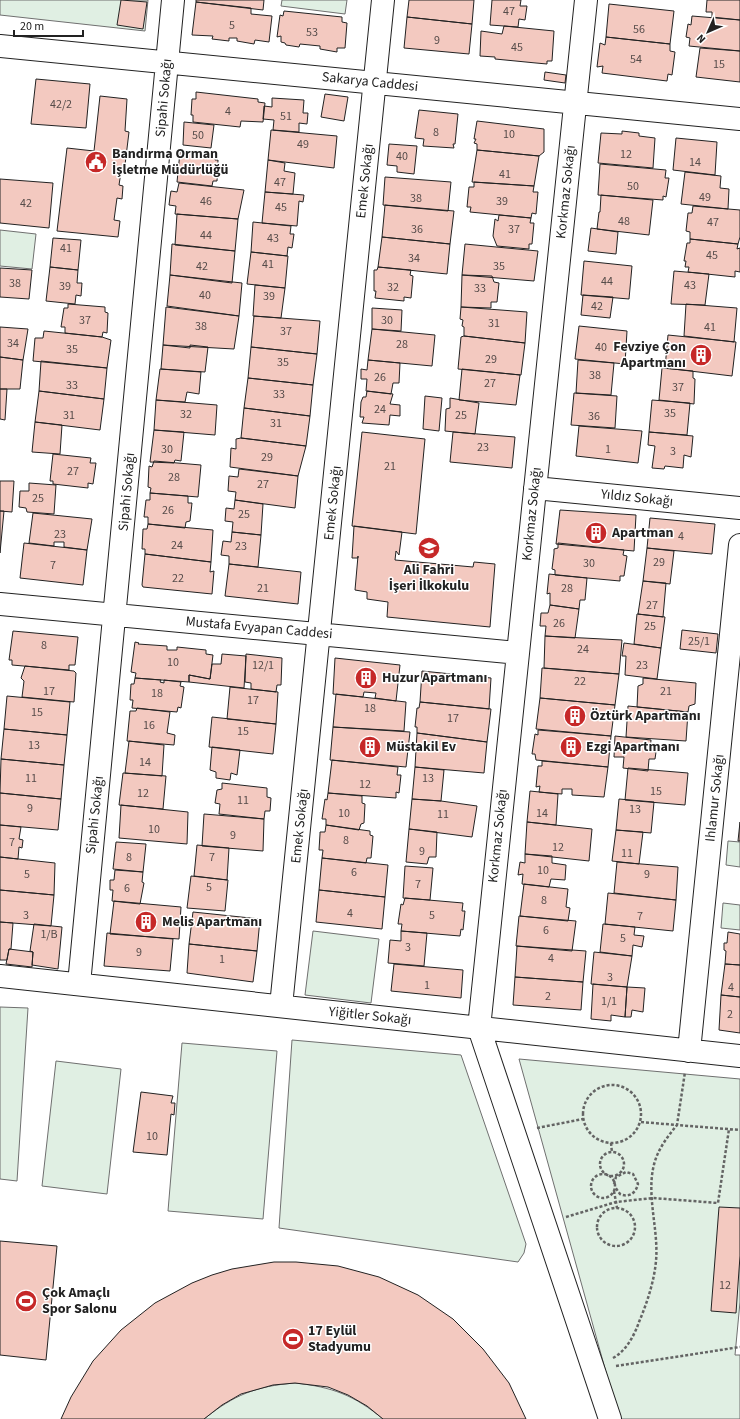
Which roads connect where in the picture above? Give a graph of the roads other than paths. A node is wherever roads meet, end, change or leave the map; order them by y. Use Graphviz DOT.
graph roads {
  1 [pos="173,0"];
  2 [pos="383,0"];
  3 [pos="586,0"];
  4 [pos="0,46"];
  5 [pos="167,62"];
  6 [pos="374,83"];
  7 [pos="575,102"];
  8 [pos="740,119"];
  9 [pos="535,488"];
  10 [pos="740,508"];
  11 [pos="740,545"];
  12 [pos="0,604"];
  13 [pos="116,615"];
  14 [pos="320,634"];
  15 [pos="518,653"];
  16 [pos="0,976"];
  17 [pos="78,984"];
  18 [pos="281,1006"];
  19 [pos="478,1028"];
  20 [pos="689,1051"];
  21 [pos="740,1056"];
  22 [pos="610,1419"];
  1 -- 5 [label="street, Sipahi Sokağı"];
  2 -- 6 [label="street, Emek Sokağı"];
  3 -- 7 [label="street, Korkmaz Sokağı"];
  4 -- 5 [label="street, Sakarya Caddesi"];
  5 -- 6 [label="street, Sakarya Caddesi"];
  5 -- 13 [label="street, Sipahi Sokağı"];
  6 -- 7 [label="street, Sakarya Caddesi"];
  6 -- 14 [label="street, Emek Sokağı"];
  7 -- 8 [label="street, Sakarya Caddesi"];
  7 -- 9 [label="street, Korkmaz Sokağı"];
  9 -- 10 [label="street, Yıldız Sokağı"];
  9 -- 15 [label="street, Korkmaz Sokağı"];
  11 -- 20 [label="street, Ihlamur Sokağı"];
  12 -- 13 [label="street, Mustafa Evyapan Caddesi"];
  13 -- 14 [label="street, Mustafa Evyapan Caddesi"];
  13 -- 17 [label="street, Sipahi Sokağı"];
  14 -- 15 [label="street, Mustafa Evyapan Caddesi"];
  14 -- 18 [label="street, Emek Sokağı"];
  15 -- 19 [label="street, Korkmaz Sokağı"];
  16 -- 17 [label="street, Yiğitler Sokağı"];
  17 -- 18 [label="street, Yiğitler Sokağı"];
  18 -- 19 [label="street, Yiğitler Sokağı"];
  19 -- 20 [label="street, Yiğitler Sokağı"];
  19 -- 22 [label="street"];
  20 -- 21 [label="street, Yiğitler Sokağı"];
}
